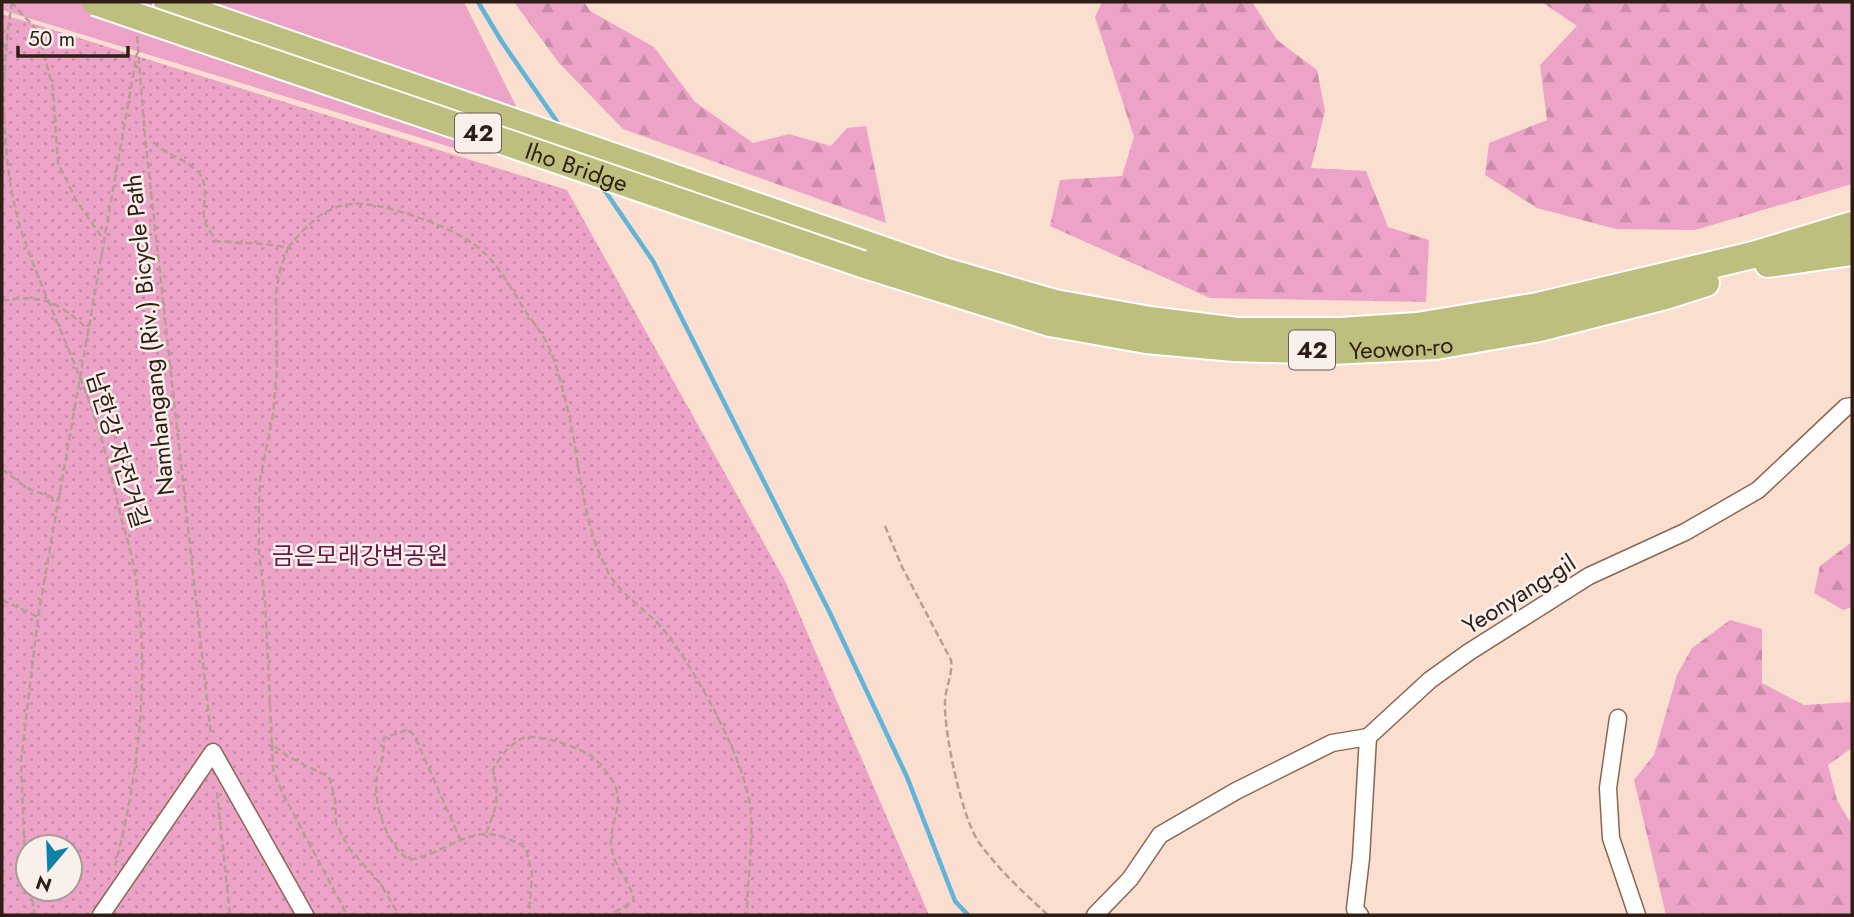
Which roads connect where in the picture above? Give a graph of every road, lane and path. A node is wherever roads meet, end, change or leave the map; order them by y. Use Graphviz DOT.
graph roads {
  1 [pos="11,2"];
  2 [pos="94,2"];
  3 [pos="167,2"];
  4 [pos="136,26"];
  5 [pos="138,50"];
  6 [pos="153,142"];
  7 [pos="1852,211"];
  8 [pos="1852,225"];
  9 [pos="104,240"];
  10 [pos="1852,240"];
  11 [pos="288,248"];
  12 [pos="1852,253"];
  13 [pos="866,255"];
  14 [pos="1758,260"];
  15 [pos="2,301"];
  16 [pos="50,301"];
  17 [pos="89,330"];
  18 [pos="80,380"];
  19 [pos="1852,406"];
  20 [pos="2,469"];
  21 [pos="58,500"];
  22 [pos="886,526"];
  23 [pos="2,600"];
  24 [pos="38,617"];
  25 [pos="1618,718"];
  26 [pos="1368,737"];
  27 [pos="272,744"];
  28 [pos="213,752"];
  29 [pos="217,792"];
  30 [pos="24,833"];
  31 [pos="486,834"];
  32 [pos="461,841"];
  33 [pos="113,873"];
  34 [pos="101,915"];
  35 [pos="230,915"];
  36 [pos="305,915"];
  37 [pos="347,915"];
  38 [pos="399,915"];
  39 [pos="529,915"];
  40 [pos="610,915"];
  41 [pos="747,915"];
  42 [pos="1048,915"];
  43 [pos="1095,915"];
  44 [pos="1360,915"];
  45 [pos="1637,915"];
  1 -- 9 [label="path"];
  1 -- 16 [label="path, 남한강 자전거길"];
  2 -- 13 [label="highway, Iho Bridge / 42, bridge"];
  3 -- 13 [label="highway, Iho Bridge / 42"];
  4 -- 5 [label="path, Namhangang (Riv.) Bicycle Path"];
  5 -- 9 [label="path"];
  5 -- 28 [label="path, Namhangang (Riv.) Bicycle Path"];
  6 -- 11 [label="path"];
  7 -- 14 [label="highway"];
  8 -- 14 [label="highway, Yeowon-ro / 42"];
  9 -- 17 [label="path"];
  10 -- 14 [label="highway, Yeowon-ro / 42"];
  11 -- 27 [label="path"];
  11 -- 41 [label="path"];
  12 -- 14 [label="highway"];
  13 -- 14 [label="highway, Yeowon-ro / 42"];
  15 -- 16 [label="path"];
  16 -- 17 [label="path"];
  16 -- 18 [label="path, 남한강 자전거길"];
  17 -- 18 [label="path"];
  18 -- 21 [label="path"];
  18 -- 33 [label="path, 남한강 자전거길"];
  19 -- 26 [label="street, Yeonyang-gil"];
  20 -- 21 [label="path"];
  21 -- 24 [label="path"];
  22 -- 42 [label="path"];
  23 -- 24 [label="path"];
  24 -- 30 [label="path"];
  25 -- 45 [label="street"];
  26 -- 43 [label="street"];
  26 -- 44 [label="street"];
  27 -- 37 [label="path"];
  27 -- 38 [label="path"];
  28 -- 34 [label="street"];
  28 -- 36 [label="street"];
  29 -- 35 [label="path"];
  31 -- 32 [label="path"];
  31 -- 39 [label="path"];
  31 -- 40 [label="path"];
  32 -- 32 [label="path"];
}
